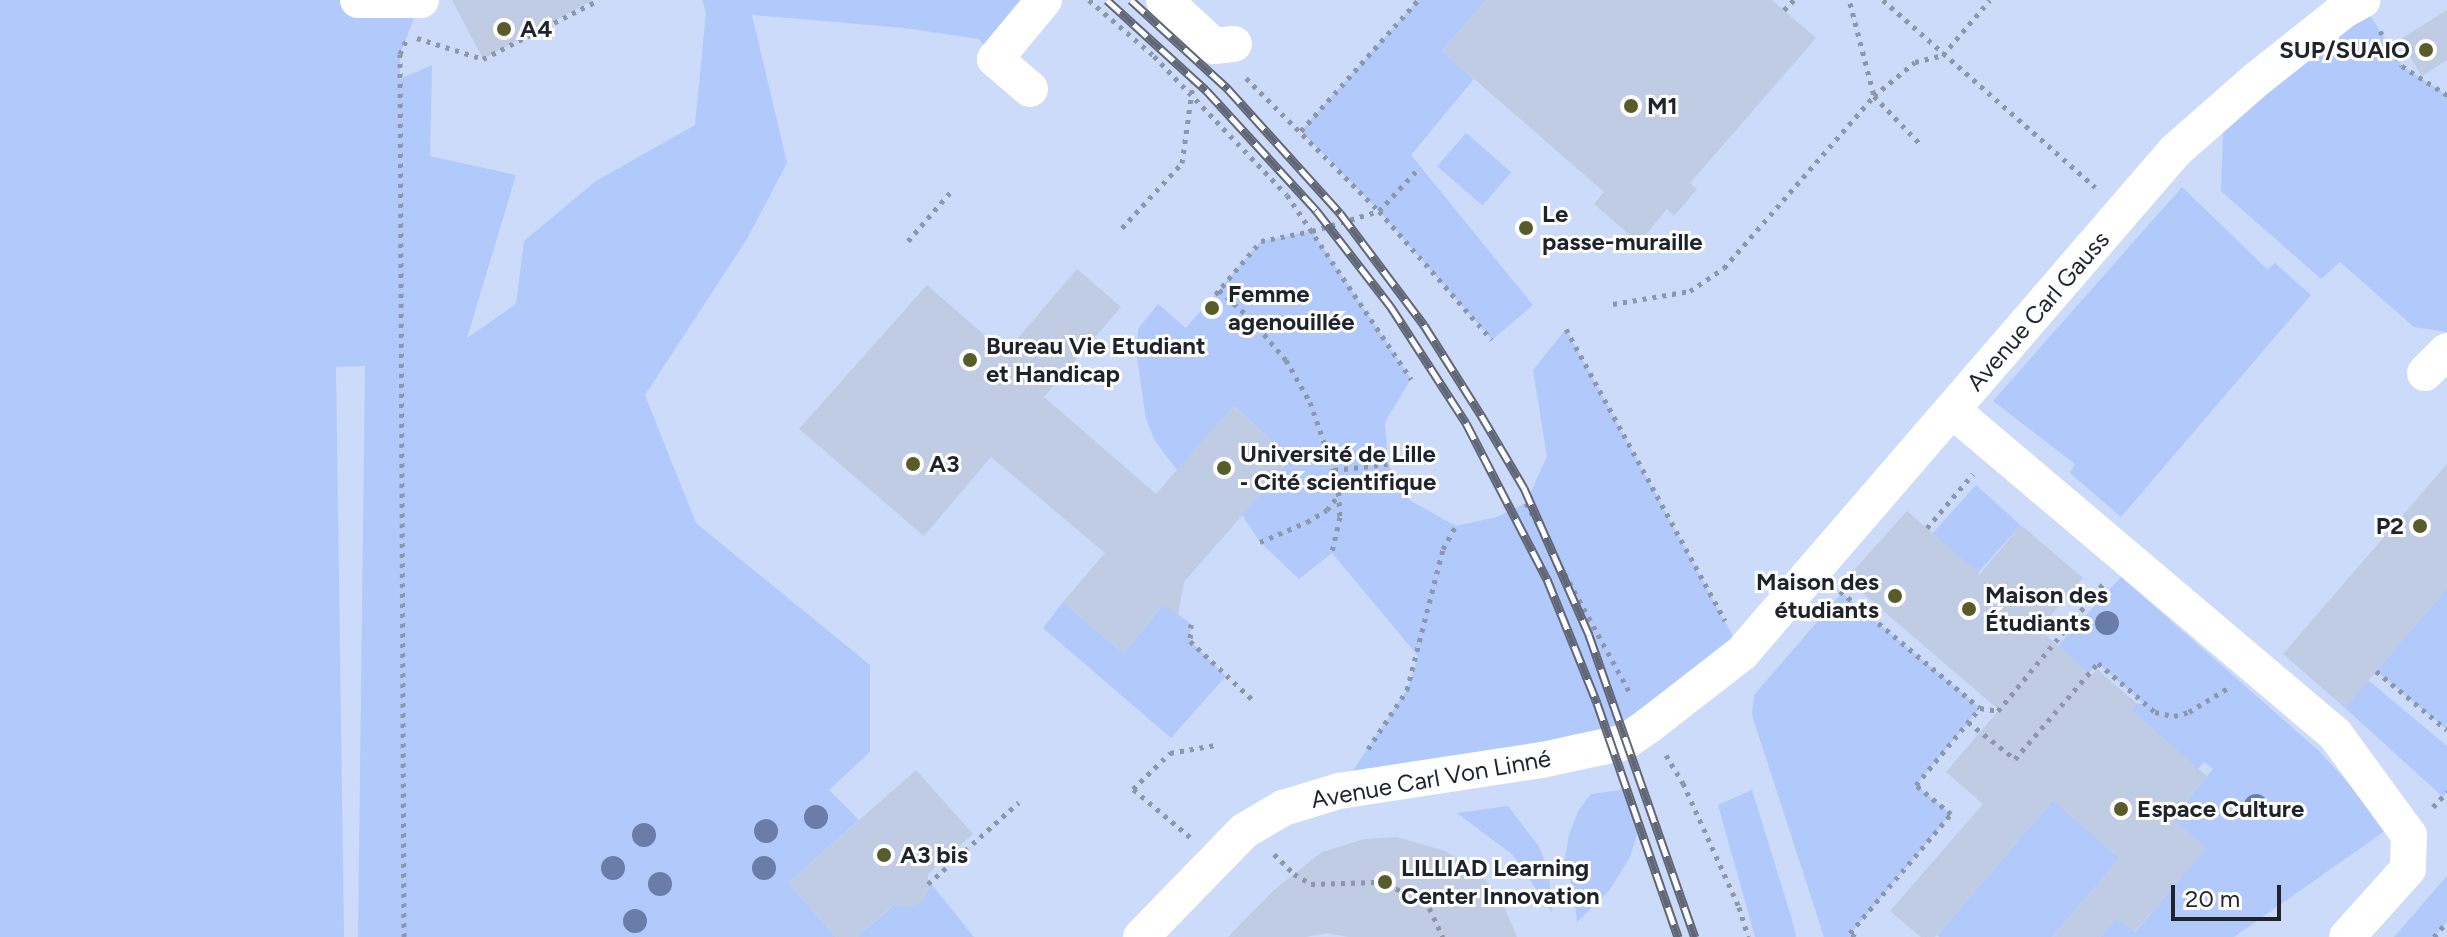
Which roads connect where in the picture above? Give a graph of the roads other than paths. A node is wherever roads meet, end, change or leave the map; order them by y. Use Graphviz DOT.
graph roads {
  1 [pos="358,0"];
  2 [pos="1044,0"];
  3 [pos="1164,0"];
  4 [pos="422,1"];
  5 [pos="2362,1"];
  6 [pos="1215,40"];
  7 [pos="1030,89"];
  8 [pos="1952,410"];
  9 [pos="1742,653"];
  10 [pos="1141,937"];
  11 [pos="2347,937"];
  1 -- 4 [label="street"];
  2 -- 7 [label="street"];
  3 -- 6 [label="street"];
  5 -- 8 [label="street, Avenue Carl Gauss"];
  8 -- 9 [label="street, Avenue Carl Gauss"];
  8 -- 11 [label="street"];
  9 -- 10 [label="street, Avenue Carl Von Linné"];
}
